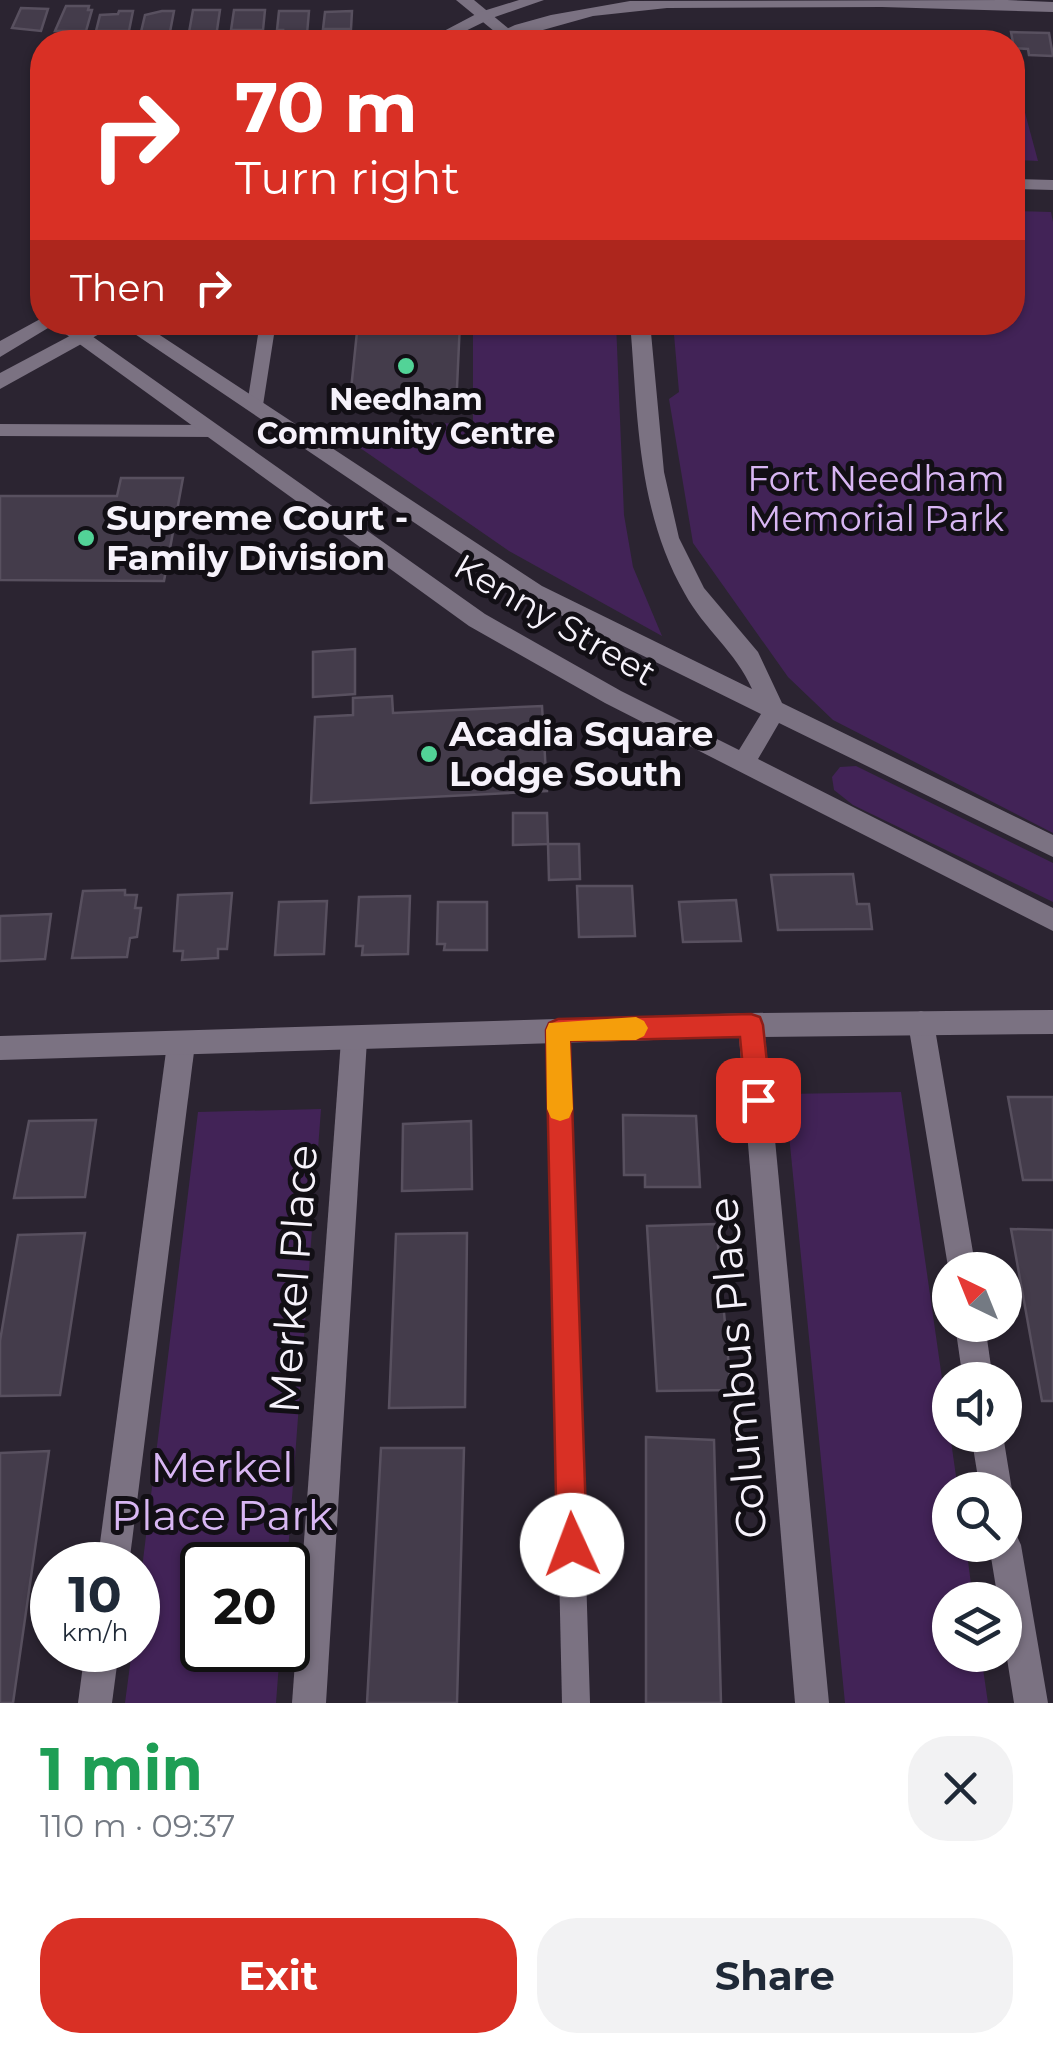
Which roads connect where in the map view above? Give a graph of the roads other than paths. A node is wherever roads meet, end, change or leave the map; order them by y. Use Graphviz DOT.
graph roads {
  1 [pos="464,0"];
  2 [pos="536,0"];
  3 [pos="958,1"];
  4 [pos="1053,7"];
  5 [pos="486,15"];
  6 [pos="455,30"];
  7 [pos="503,30"];
  8 [pos="517,30"];
  9 [pos="1025,184"];
  10 [pos="1053,184"];
  11 [pos="30,333"];
  12 [pos="77,335"];
  13 [pos="90,335"];
  14 [pos="146,335"];
  15 [pos="266,335"];
  16 [pos="641,335"];
  17 [pos="83,339"];
  18 [pos="0,350"];
  19 [pos="0,382"];
  20 [pos="255,406"];
  21 [pos="0,430"];
  22 [pos="214,431"];
  23 [pos="774,712"];
  24 [pos="744,762"];
  25 [pos="1053,847"];
  26 [pos="1053,920"];
  27 [pos="1053,1022"];
  28 [pos="920,1023"];
  29 [pos="751,1025"];
  30 [pos="558,1030"];
  31 [pos="354,1040"];
  32 [pos="181,1044"];
  33 [pos="0,1048"];
  34 [pos="958,1252"];
  35 [pos="116,1542"];
  36 [pos="1008,1562"];
  37 [pos="99,1672"];
  38 [pos="95,1703"];
  39 [pos="309,1703"];
  40 [pos="576,1703"];
  41 [pos="812,1703"];
  42 [pos="1030,1703"];
  1 -- 5 [label="street"];
  2 -- 5 [label="street"];
  3 -- 4 [label="street"];
  3 -- 8 [label="street"];
  5 -- 6 [label="street"];
  5 -- 7 [label="street"];
  9 -- 10 [label="street"];
  11 -- 18 [label="street"];
  12 -- 17 [label="street, Kenny Street"];
  13 -- 17 [label="street"];
  14 -- 20 [label="street, Kenny Street"];
  15 -- 20 [label="lane"];
  16 -- 23 [label="street"];
  17 -- 19 [label="street"];
  17 -- 22 [label="street, Kenny Street"];
  20 -- 22 [label="street"];
  20 -- 23 [label="street, Kenny Street"];
  21 -- 22 [label="lane"];
  22 -- 24 [label="street, Kenny Street"];
  23 -- 24 [label="street"];
  23 -- 25 [label="street, Kenny Street"];
  24 -- 26 [label="street, Kenny Street"];
  27 -- 28 [label="street"];
  28 -- 29 [label="street"];
  28 -- 34 [label="street"];
  29 -- 30 [label="street"];
  29 -- 41 [label="street, Columbus Place"];
  30 -- 31 [label="street"];
  30 -- 40 [label="lane"];
  31 -- 32 [label="street"];
  31 -- 39 [label="street, Merkel Place"];
  32 -- 33 [label="street"];
  32 -- 35 [label="street"];
  36 -- 42 [label="street"];
  37 -- 38 [label="street"];
}
